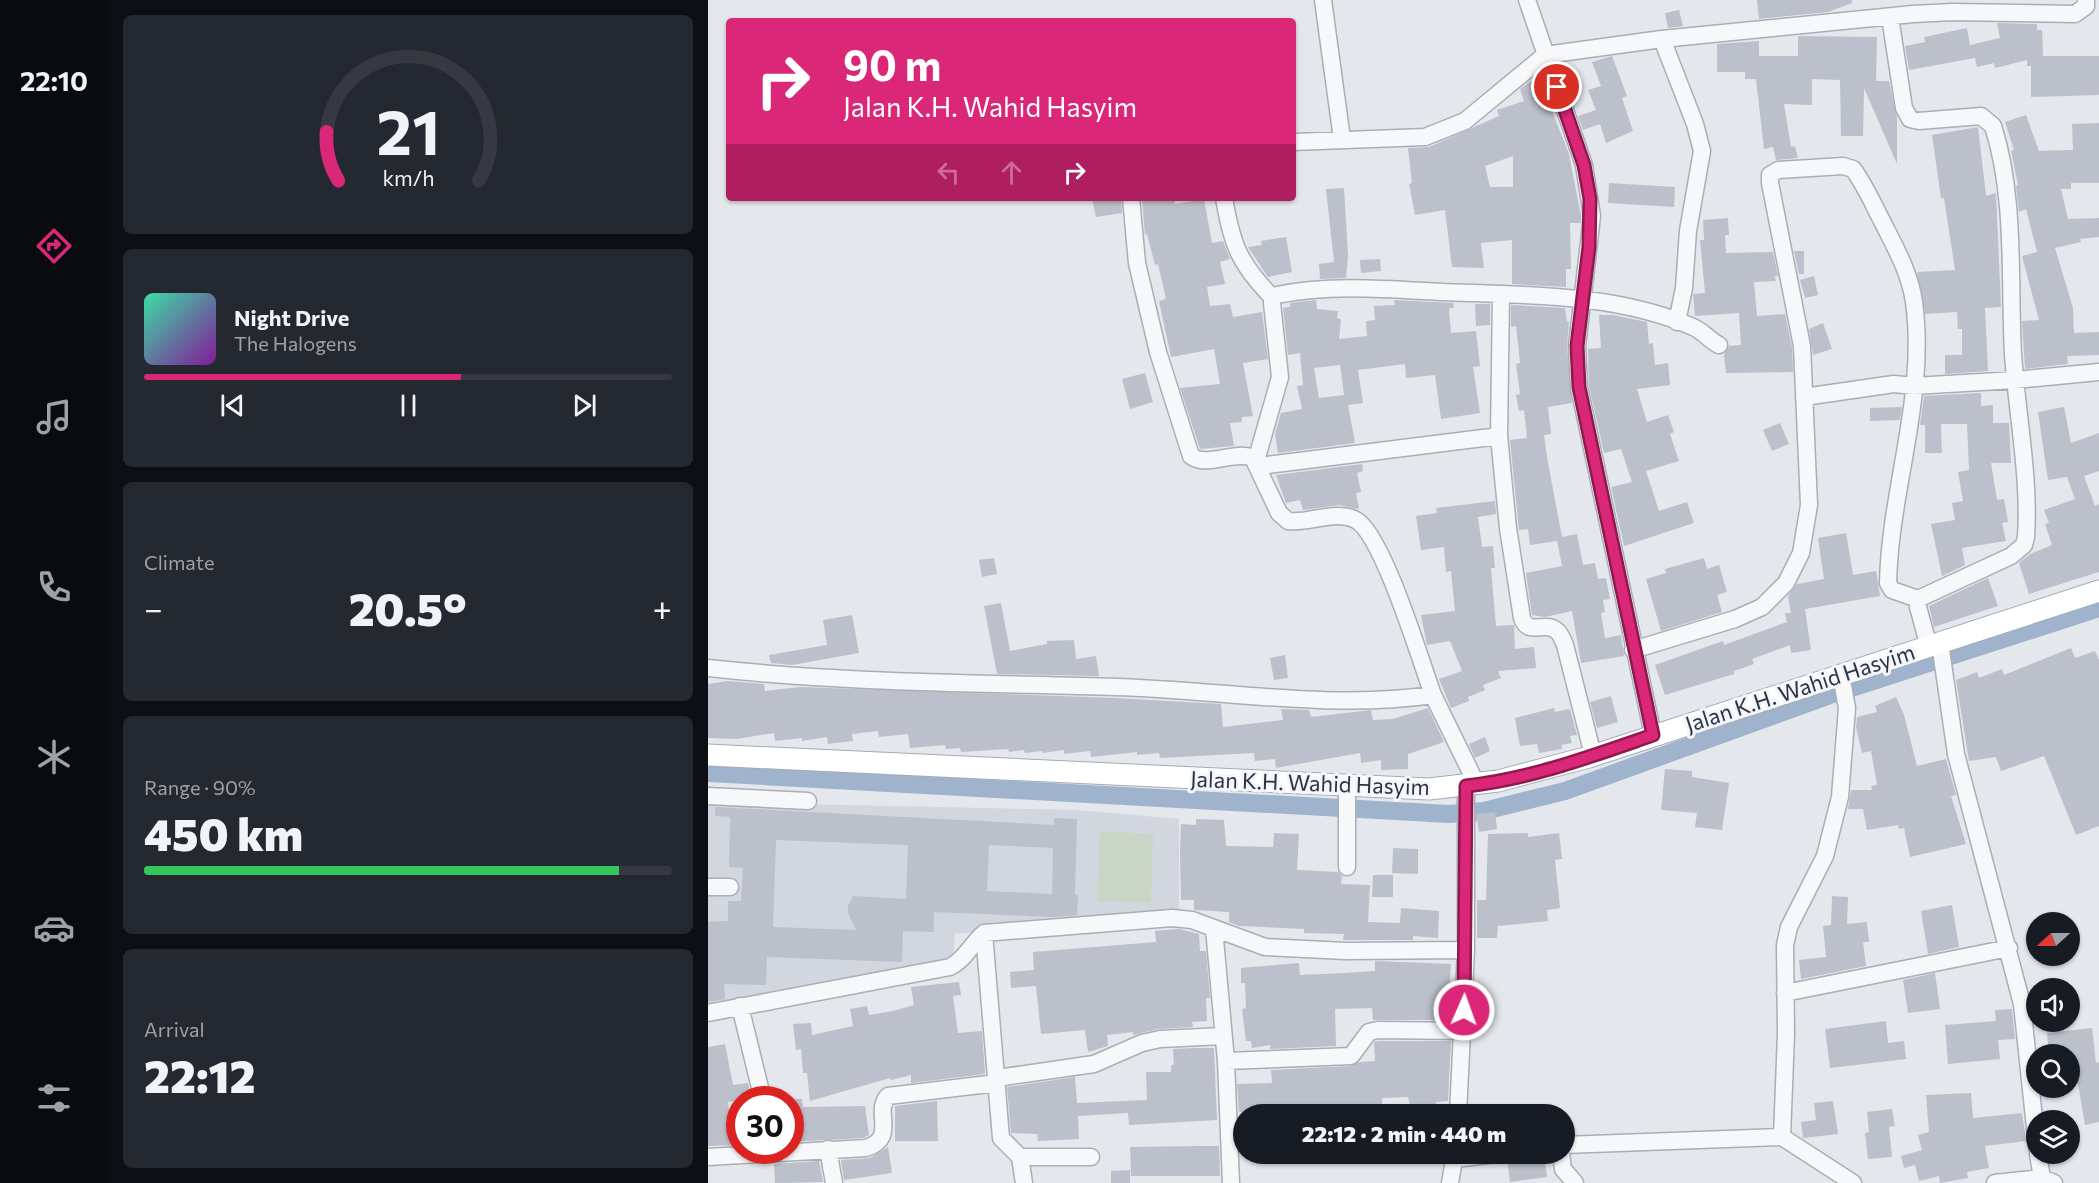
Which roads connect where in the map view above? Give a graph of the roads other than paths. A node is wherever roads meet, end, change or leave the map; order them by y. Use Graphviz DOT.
graph roads {
  1 [pos="1323,0"];
  2 [pos="1527,0"];
  3 [pos="2090,6"];
  4 [pos="1910,7"];
  5 [pos="1890,16"];
  6 [pos="1662,39"];
  7 [pos="1545,55"];
  8 [pos="1342,139"];
  9 [pos="1296,142"];
  10 [pos="1131,201"];
  11 [pos="1225,201"];
  12 [pos="1501,294"];
  13 [pos="1272,297"];
  14 [pos="1583,299"];
  15 [pos="1677,322"];
  16 [pos="1719,345"];
  17 [pos="2099,372"];
  18 [pos="2015,380"];
  19 [pos="1914,386"];
  20 [pos="1804,397"];
  21 [pos="1499,436"];
  22 [pos="1257,464"];
  23 [pos="2099,591"];
  24 [pos="1918,599"];
  25 [pos="1937,648"];
  26 [pos="1633,650"];
  27 [pos="708,668"];
  28 [pos="1842,679"];
  29 [pos="1433,695"];
  30 [pos="1653,735"];
  31 [pos="1593,755"];
  32 [pos="708,756"];
  33 [pos="1470,787"];
  34 [pos="1348,790"];
  35 [pos="708,796"];
  36 [pos="808,801"];
  37 [pos="1347,867"];
  38 [pos="708,887"];
  39 [pos="730,887"];
  40 [pos="1214,928"];
  41 [pos="984,933"];
  42 [pos="2009,948"];
  43 [pos="1466,950"];
  44 [pos="1785,993"];
  45 [pos="740,1006"];
  46 [pos="708,1013"];
  47 [pos="1464,1031"];
  48 [pos="1222,1035"];
  49 [pos="1226,1061"];
  50 [pos="997,1080"];
  51 [pos="760,1086"];
  52 [pos="1459,1104"];
  53 [pos="2034,1110"];
  54 [pos="1782,1137"];
  55 [pos="1575,1145"];
  56 [pos="828,1149"];
  57 [pos="804,1150"];
  58 [pos="726,1155"];
  59 [pos="708,1157"];
  60 [pos="1020,1157"];
  61 [pos="1091,1157"];
  62 [pos="1454,1164"];
  63 [pos="1562,1164"];
  64 [pos="2042,1164"];
  65 [pos="2048,1180"];
  66 [pos="834,1183"];
  67 [pos="1024,1183"];
  68 [pos="1231,1183"];
  69 [pos="1450,1183"];
  70 [pos="1575,1183"];
  71 [pos="1853,1183"];
  72 [pos="1995,1183"];
  1 -- 8 [label="street"];
  2 -- 7 [label="street"];
  3 -- 4 [label="street"];
  4 -- 5 [label="street"];
  5 -- 6 [label="street"];
  5 -- 18 [label="street"];
  6 -- 7 [label="street"];
  6 -- 15 [label="street"];
  7 -- 8 [label="street"];
  7 -- 14 [label="street"];
  8 -- 9 [label="street"];
  10 -- 22 [label="street"];
  11 -- 13 [label="street"];
  12 -- 13 [label="street"];
  12 -- 14 [label="street"];
  12 -- 21 [label="street"];
  13 -- 22 [label="street"];
  14 -- 15 [label="street"];
  14 -- 26 [label="street"];
  15 -- 16 [label="street"];
  17 -- 18 [label="street"];
  18 -- 19 [label="street"];
  18 -- 24 [label="street"];
  19 -- 20 [label="street"];
  19 -- 20 [label="street"];
  19 -- 24 [label="street"];
  20 -- 26 [label="street"];
  21 -- 22 [label="street"];
  21 -- 31 [label="street"];
  22 -- 29 [label="street"];
  23 -- 25 [label="main road, Jalan K.H. Wahid Hasyim"];
  24 -- 25 [label="street"];
  25 -- 28 [label="main road, Jalan K.H. Wahid Hasyim"];
  25 -- 42 [label="street"];
  26 -- 30 [label="street"];
  27 -- 29 [label="street"];
  28 -- 30 [label="main road, Jalan K.H. Wahid Hasyim"];
  28 -- 44 [label="street"];
  29 -- 33 [label="street"];
  30 -- 31 [label="main road, Jalan K.H. Wahid Hasyim"];
  31 -- 33 [label="main road, Jalan K.H. Wahid Hasyim"];
  32 -- 34 [label="main road, Jalan K.H. Wahid Hasyim"];
  33 -- 34 [label="main road, Jalan K.H. Wahid Hasyim"];
  33 -- 43 [label="street"];
  34 -- 37 [label="street"];
  35 -- 36 [label="street"];
  38 -- 39 [label="street"];
  40 -- 41 [label="street"];
  40 -- 43 [label="street"];
  40 -- 48 [label="street"];
  41 -- 45 [label="street"];
  41 -- 50 [label="street"];
  42 -- 44 [label="street"];
  42 -- 53 [label="street"];
  43 -- 47 [label="street"];
  44 -- 54 [label="street"];
  45 -- 46 [label="street"];
  45 -- 51 [label="street"];
  47 -- 49 [label="street"];
  47 -- 52 [label="street"];
  48 -- 49 [label="street"];
  48 -- 50 [label="street"];
  49 -- 68 [label="street"];
  50 -- 56 [label="street"];
  50 -- 60 [label="street"];
  54 -- 55 [label="street"];
  54 -- 71 [label="street"];
  56 -- 57 [label="street"];
  56 -- 66 [label="street"];
  58 -- 59 [label="street"];
  60 -- 61 [label="street"];
  60 -- 67 [label="street"];
  62 -- 69 [label="street"];
  63 -- 70 [label="street"];
  64 -- 65 [label="street"];
  65 -- 72 [label="street"];
}
